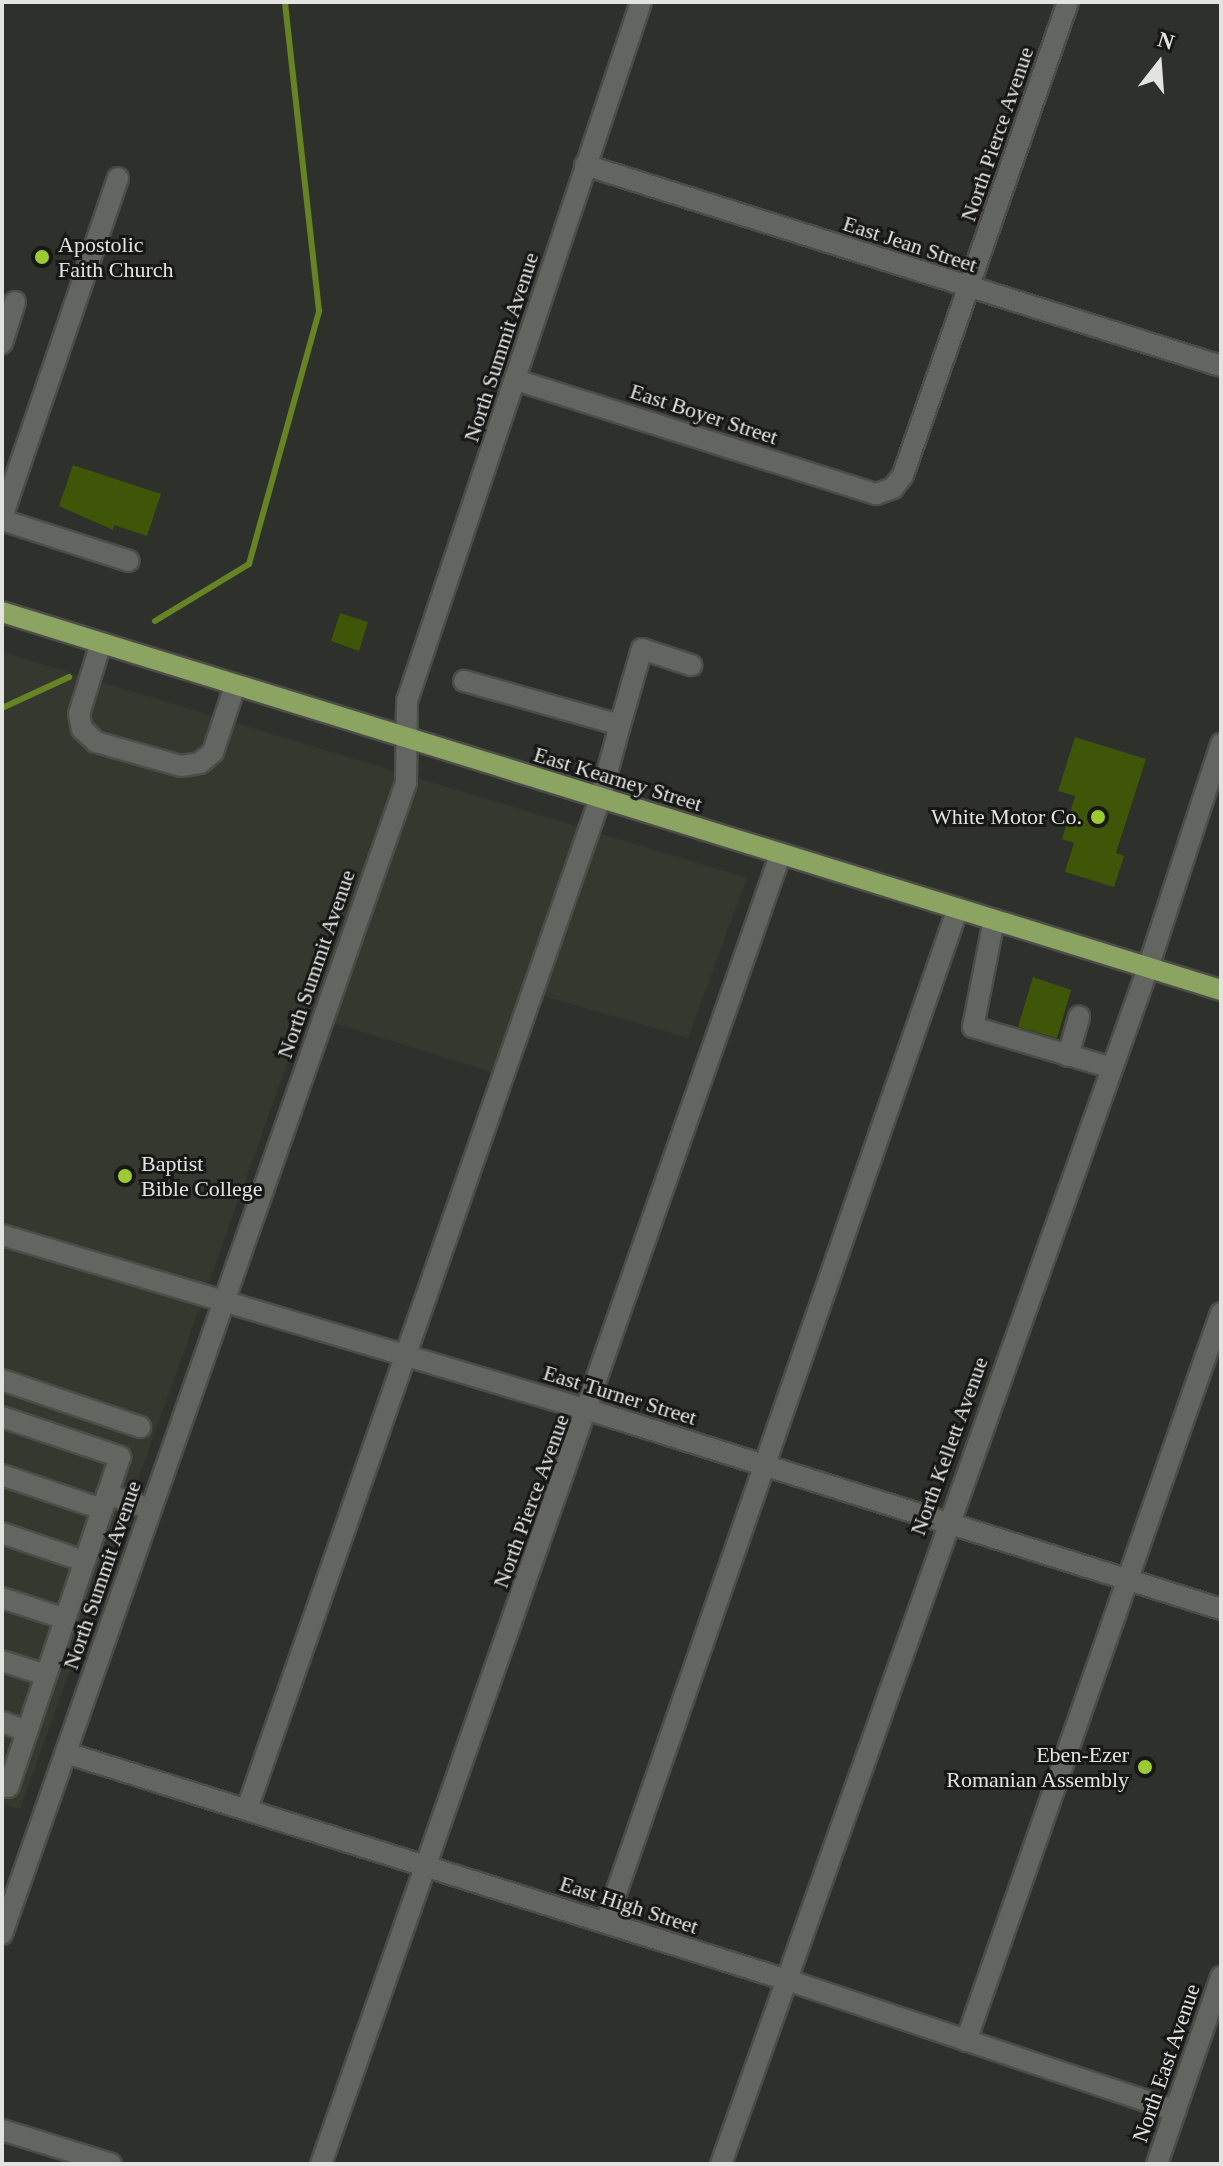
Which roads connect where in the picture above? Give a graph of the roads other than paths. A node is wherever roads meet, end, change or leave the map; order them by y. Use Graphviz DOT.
graph roads {
  1 [pos="641,2"];
  2 [pos="1068,2"];
  3 [pos="585,165"];
  4 [pos="118,178"];
  5 [pos="970,288"];
  6 [pos="15,302"];
  7 [pos="2,343"];
  8 [pos="1221,366"];
  9 [pos="516,380"];
  10 [pos="876,494"];
  11 [pos="2,519"];
  12 [pos="129,561"];
  13 [pos="2,612"];
  14 [pos="101,643"];
  15 [pos="691,665"];
  16 [pos="464,681"];
  17 [pos="235,686"];
  18 [pos="620,725"];
  19 [pos="409,741"];
  20 [pos="1221,744"];
  21 [pos="600,799"];
  22 [pos="781,853"];
  23 [pos="958,908"];
  24 [pos="994,920"];
  25 [pos="1148,968"];
  26 [pos="1221,990"];
  27 [pos="1079,1017"];
  28 [pos="1068,1056"];
  29 [pos="1112,1068"];
  30 [pos="2,1235"];
  31 [pos="222,1302"];
  32 [pos="1221,1313"];
  33 [pos="404,1356"];
  34 [pos="2,1380"];
  35 [pos="588,1410"];
  36 [pos="2,1417"];
  37 [pos="140,1427"];
  38 [pos="763,1464"];
  39 [pos="2,1475"];
  40 [pos="105,1501"];
  41 [pos="150,1509"];
  42 [pos="947,1521"];
  43 [pos="2,1533"];
  44 [pos="84,1561"];
  45 [pos="1128,1579"];
  46 [pos="2,1598"];
  47 [pos="1221,1609"];
  48 [pos="65,1619"];
  49 [pos="2,1661"];
  50 [pos="46,1675"];
  51 [pos="2,1722"];
  52 [pos="27,1731"];
  53 [pos="66,1753"];
  54 [pos="2,1785"];
  55 [pos="247,1809"];
  56 [pos="427,1865"];
  57 [pos="7,1905"];
  58 [pos="606,1922"];
  59 [pos="2,1934"];
  60 [pos="1221,1977"];
  61 [pos="787,1980"];
  62 [pos="966,2041"];
  63 [pos="1176,2111"];
  64 [pos="2,2130"];
  65 [pos="111,2164"];
  66 [pos="321,2164"];
  67 [pos="721,2164"];
  68 [pos="1157,2164"];
  1 -- 3 [label="street, North Summit Avenue"];
  2 -- 5 [label="street, North Pierce Avenue"];
  3 -- 5 [label="street, East Jean Street"];
  3 -- 9 [label="street, North Summit Avenue"];
  4 -- 11 [label="street"];
  5 -- 8 [label="street, East Jean Street"];
  5 -- 10 [label="street, North Pierce Avenue"];
  6 -- 7 [label="street"];
  9 -- 10 [label="street, East Boyer Street"];
  9 -- 19 [label="street, North Summit Avenue"];
  11 -- 12 [label="street"];
  13 -- 14 [label="main road, East Kearney Street"];
  14 -- 17 [label="main road, East Kearney Street"];
  14 -- 17 [label="street"];
  15 -- 18 [label="street"];
  16 -- 18 [label="street"];
  17 -- 19 [label="main road, East Kearney Street"];
  18 -- 21 [label="street"];
  19 -- 21 [label="main road, East Kearney Street"];
  19 -- 31 [label="street, North Summit Avenue"];
  20 -- 25 [label="street, North Kellett Avenue"];
  21 -- 22 [label="main road, East Kearney Street"];
  21 -- 33 [label="street"];
  22 -- 23 [label="main road, East Kearney Street"];
  22 -- 35 [label="street, North Pierce Avenue"];
  23 -- 24 [label="main road, East Kearney Street"];
  23 -- 38 [label="street"];
  24 -- 25 [label="main road, East Kearney Street"];
  24 -- 28 [label="street"];
  25 -- 26 [label="main road, East Kearney Street"];
  25 -- 29 [label="street, North Kellett Avenue"];
  27 -- 28 [label="street"];
  28 -- 29 [label="street"];
  29 -- 42 [label="street, North Kellett Avenue"];
  30 -- 31 [label="street, East Turner Street"];
  31 -- 33 [label="street, East Turner Street"];
  31 -- 41 [label="street, North Summit Avenue"];
  32 -- 45 [label="street"];
  33 -- 35 [label="street, East Turner Street"];
  33 -- 55 [label="street"];
  34 -- 37 [label="street"];
  35 -- 38 [label="street, East Turner Street"];
  35 -- 56 [label="street, North Pierce Avenue"];
  36 -- 40 [label="street"];
  38 -- 42 [label="street, East Turner Street"];
  38 -- 58 [label="street"];
  39 -- 40 [label="street"];
  40 -- 41 [label="street"];
  40 -- 44 [label="street"];
  41 -- 53 [label="street, North Summit Avenue"];
  42 -- 45 [label="street, East Turner Street"];
  42 -- 61 [label="street, North Kellett Avenue"];
  43 -- 44 [label="street"];
  44 -- 48 [label="street"];
  45 -- 47 [label="street, East Turner Street"];
  45 -- 62 [label="street"];
  46 -- 48 [label="street"];
  48 -- 50 [label="street"];
  49 -- 50 [label="street"];
  50 -- 52 [label="street"];
  51 -- 52 [label="street"];
  52 -- 54 [label="street"];
  53 -- 55 [label="street, East High Street"];
  53 -- 57 [label="street, North Summit Avenue"];
  55 -- 56 [label="street, East High Street"];
  56 -- 58 [label="street, East High Street"];
  56 -- 66 [label="street, North Pierce Avenue"];
  57 -- 59 [label="street, North Summit Avenue"];
  58 -- 61 [label="street, East High Street"];
  60 -- 63 [label="street, North East Avenue"];
  61 -- 62 [label="street, East High Street"];
  61 -- 67 [label="street, North Kellett Avenue"];
  62 -- 63 [label="street, East High Street"];
  63 -- 68 [label="street, North East Avenue"];
  64 -- 65 [label="street"];
}
